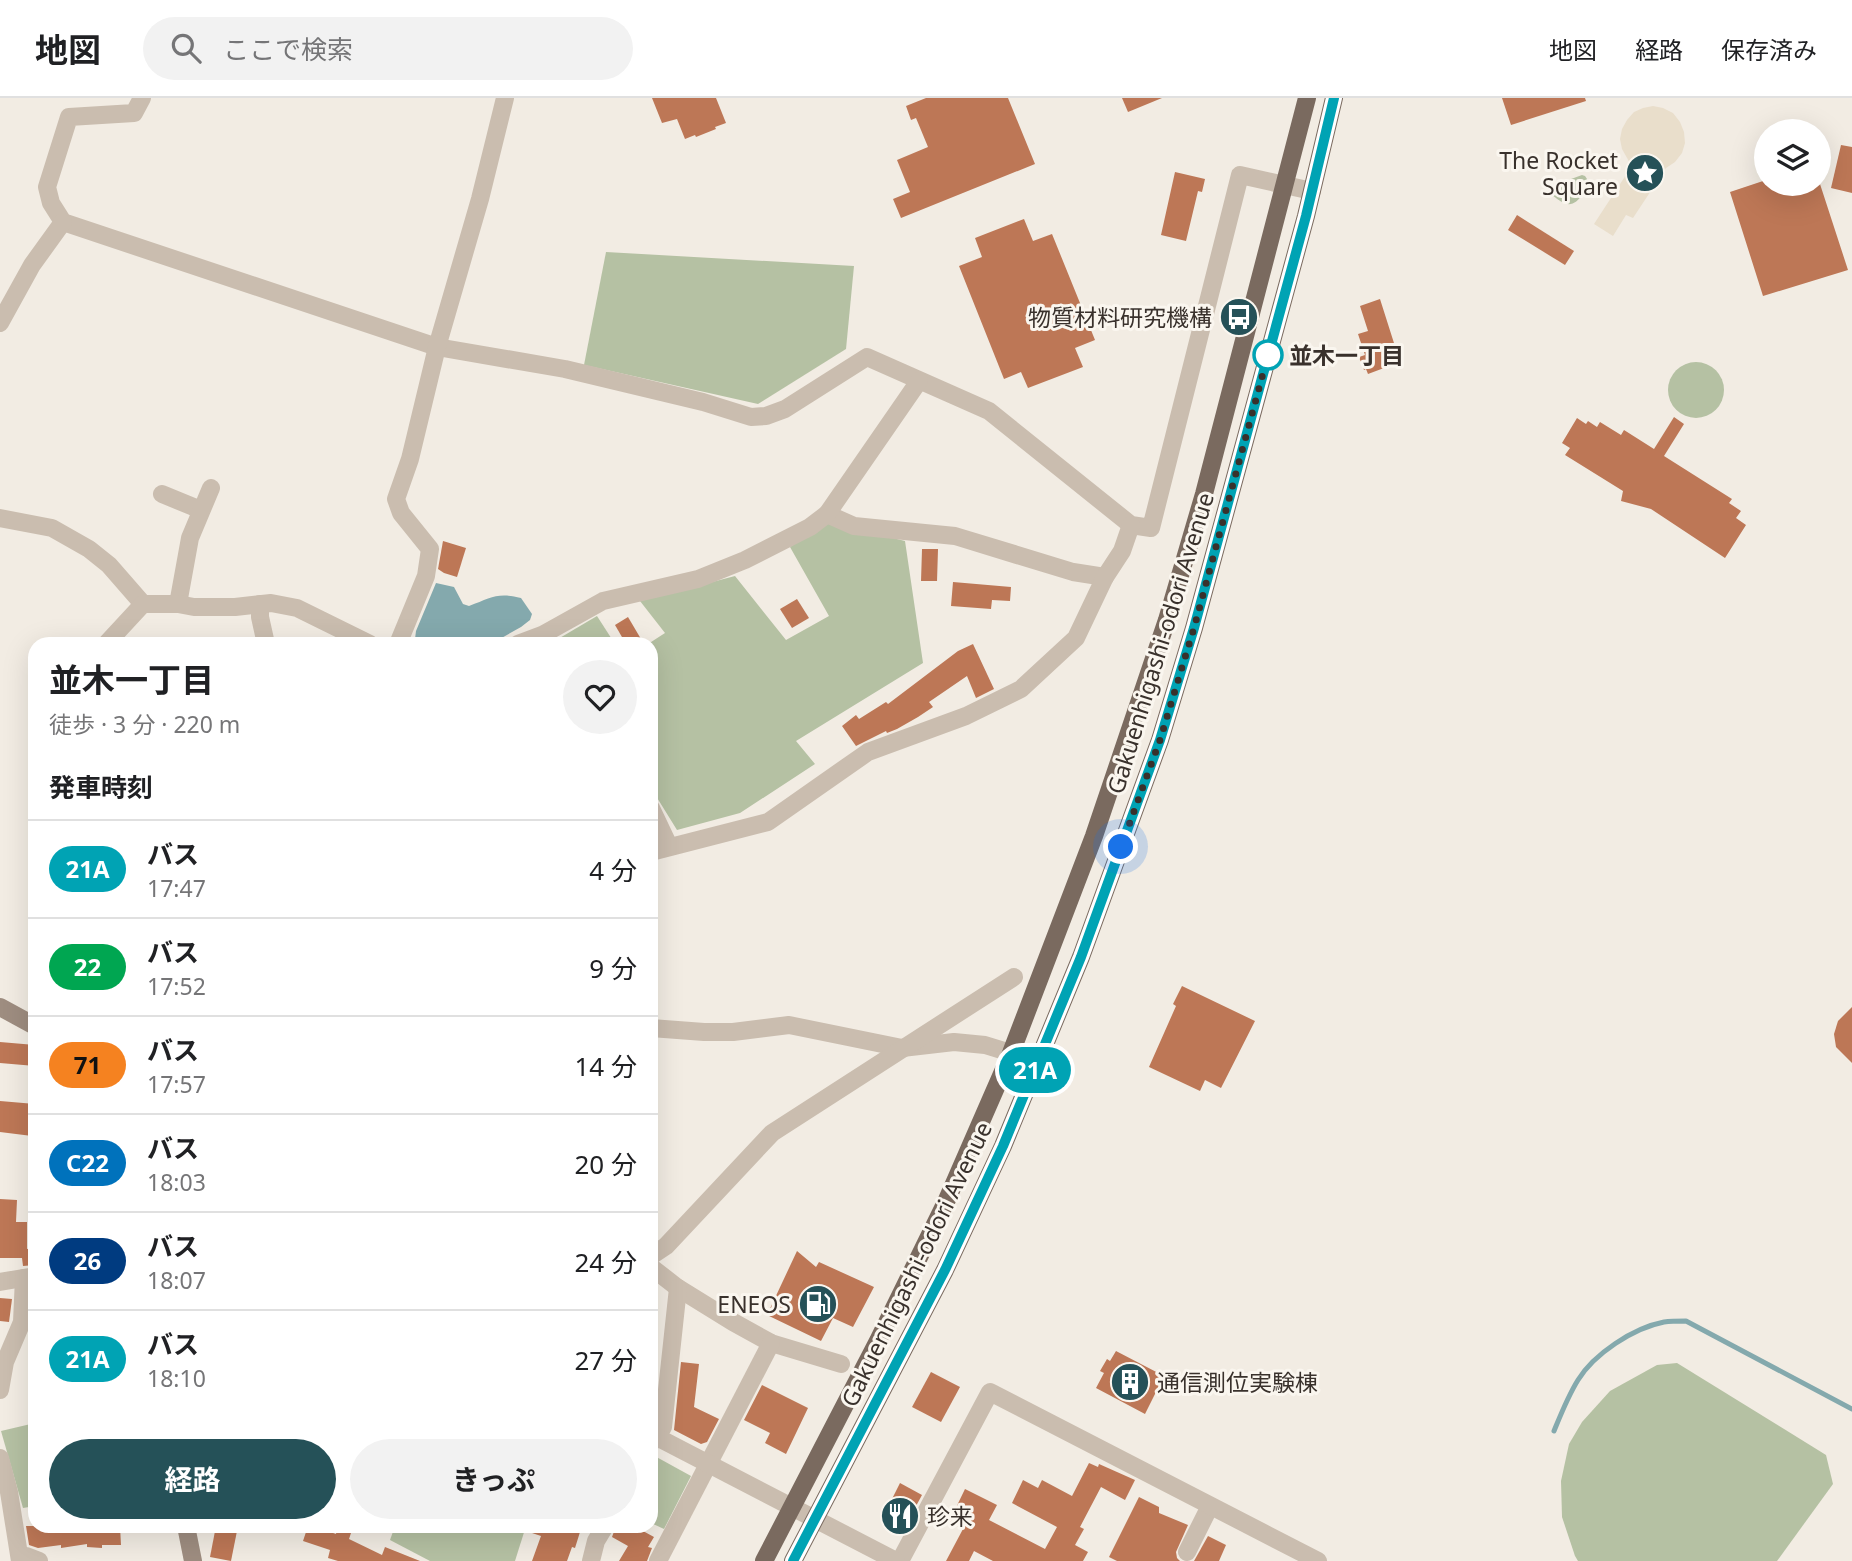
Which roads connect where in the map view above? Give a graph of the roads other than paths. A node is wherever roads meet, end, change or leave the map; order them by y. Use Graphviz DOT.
graph roads {
  1 [pos="142,98"];
  2 [pos="505,98"];
  3 [pos="1307,98"];
  4 [pos="1334,98"];
  5 [pos="1285,186"];
  6 [pos="1312,191"];
  7 [pos="63,222"];
  8 [pos="0,323"];
  9 [pos="437,347"];
  10 [pos="919,380"];
  11 [pos="211,488"];
  12 [pos="162,494"];
  13 [pos="201,510"];
  14 [pos="827,514"];
  15 [pos="0,518"];
  16 [pos="1131,525"];
  17 [pos="1104,577"];
  18 [pos="143,604"];
  19 [pos="178,604"];
  20 [pos="260,604"];
  21 [pos="112,637"];
  22 [pos="264,637"];
  23 [pos="356,637"];
  24 [pos="401,637"];
  25 [pos="549,637"];
  26 [pos="658,822"];
  27 [pos="669,846"];
  28 [pos="658,850"];
  29 [pos="1014,976"];
  30 [pos="0,1007"];
  31 [pos="28,1022"];
  32 [pos="658,1029"];
  33 [pos="902,1048"];
  34 [pos="1011,1053"];
  35 [pos="658,1251"];
  36 [pos="658,1272"];
  37 [pos="28,1277"];
  38 [pos="0,1282"];
  39 [pos="28,1288"];
  40 [pos="678,1288"];
  41 [pos="771,1343"];
  42 [pos="841,1364"];
  43 [pos="0,1390"];
  44 [pos="658,1432"];
  45 [pos="658,1440"];
  46 [pos="0,1458"];
  47 [pos="709,1463"];
  48 [pos="4,1494"];
  49 [pos="793,1506"];
  50 [pos="1210,1506"];
  51 [pos="815,1518"];
  52 [pos="187,1533"];
  53 [pos="601,1533"];
  54 [pos="1186,1552"];
  55 [pos="20,1559"];
  56 [pos="38,1561"];
  57 [pos="193,1561"];
  58 [pos="591,1561"];
  59 [pos="657,1561"];
  60 [pos="764,1561"];
  61 [pos="793,1561"];
  62 [pos="898,1561"];
  63 [pos="1318,1561"];
  1 -- 7 [label="street"];
  2 -- 9 [label="street"];
  3 -- 5 [label="main road, Gakuenhigashi-odori Avenue"];
  4 -- 6 [label="main road, Gakuenhigashi-odori Avenue"];
  5 -- 6 [label="street"];
  5 -- 16 [label="street"];
  5 -- 34 [label="main road, Gakuenhigashi-odori Avenue"];
  6 -- 51 [label="main road, Gakuenhigashi-odori Avenue"];
  7 -- 8 [label="street"];
  7 -- 9 [label="street"];
  9 -- 10 [label="street"];
  9 -- 24 [label="street"];
  10 -- 14 [label="street"];
  10 -- 16 [label="street"];
  11 -- 13 [label="street"];
  12 -- 13 [label="street"];
  13 -- 19 [label="street"];
  14 -- 17 [label="street"];
  14 -- 25 [label="street"];
  15 -- 18 [label="street"];
  16 -- 17 [label="street"];
  17 -- 27 [label="street"];
  18 -- 19 [label="street"];
  18 -- 21 [label="street"];
  19 -- 20 [label="street"];
  20 -- 22 [label="street"];
  20 -- 23 [label="street"];
  26 -- 27 [label="street"];
  27 -- 28 [label="street"];
  29 -- 33 [label="street"];
  30 -- 31 [label="main road"];
  32 -- 33 [label="street"];
  33 -- 34 [label="street"];
  33 -- 35 [label="street"];
  34 -- 49 [label="main road, Gakuenhigashi-odori Avenue"];
  36 -- 40 [label="street"];
  37 -- 38 [label="street"];
  39 -- 43 [label="street"];
  40 -- 41 [label="street"];
  40 -- 44 [label="street"];
  41 -- 42 [label="street"];
  41 -- 47 [label="street"];
  45 -- 47 [label="street"];
  46 -- 48 [label="street"];
  47 -- 49 [label="street"];
  47 -- 59 [label="street"];
  48 -- 55 [label="street"];
  49 -- 51 [label="street"];
  49 -- 60 [label="main road, Gakuenhigashi-odori Avenue"];
  50 -- 54 [label="street"];
  50 -- 62 [label="street"];
  50 -- 63 [label="street"];
  51 -- 61 [label="main road, Gakuenhigashi-odori Avenue"];
  51 -- 62 [label="street"];
  52 -- 57 [label="main road"];
  53 -- 58 [label="street"];
  55 -- 56 [label="street"];
}
